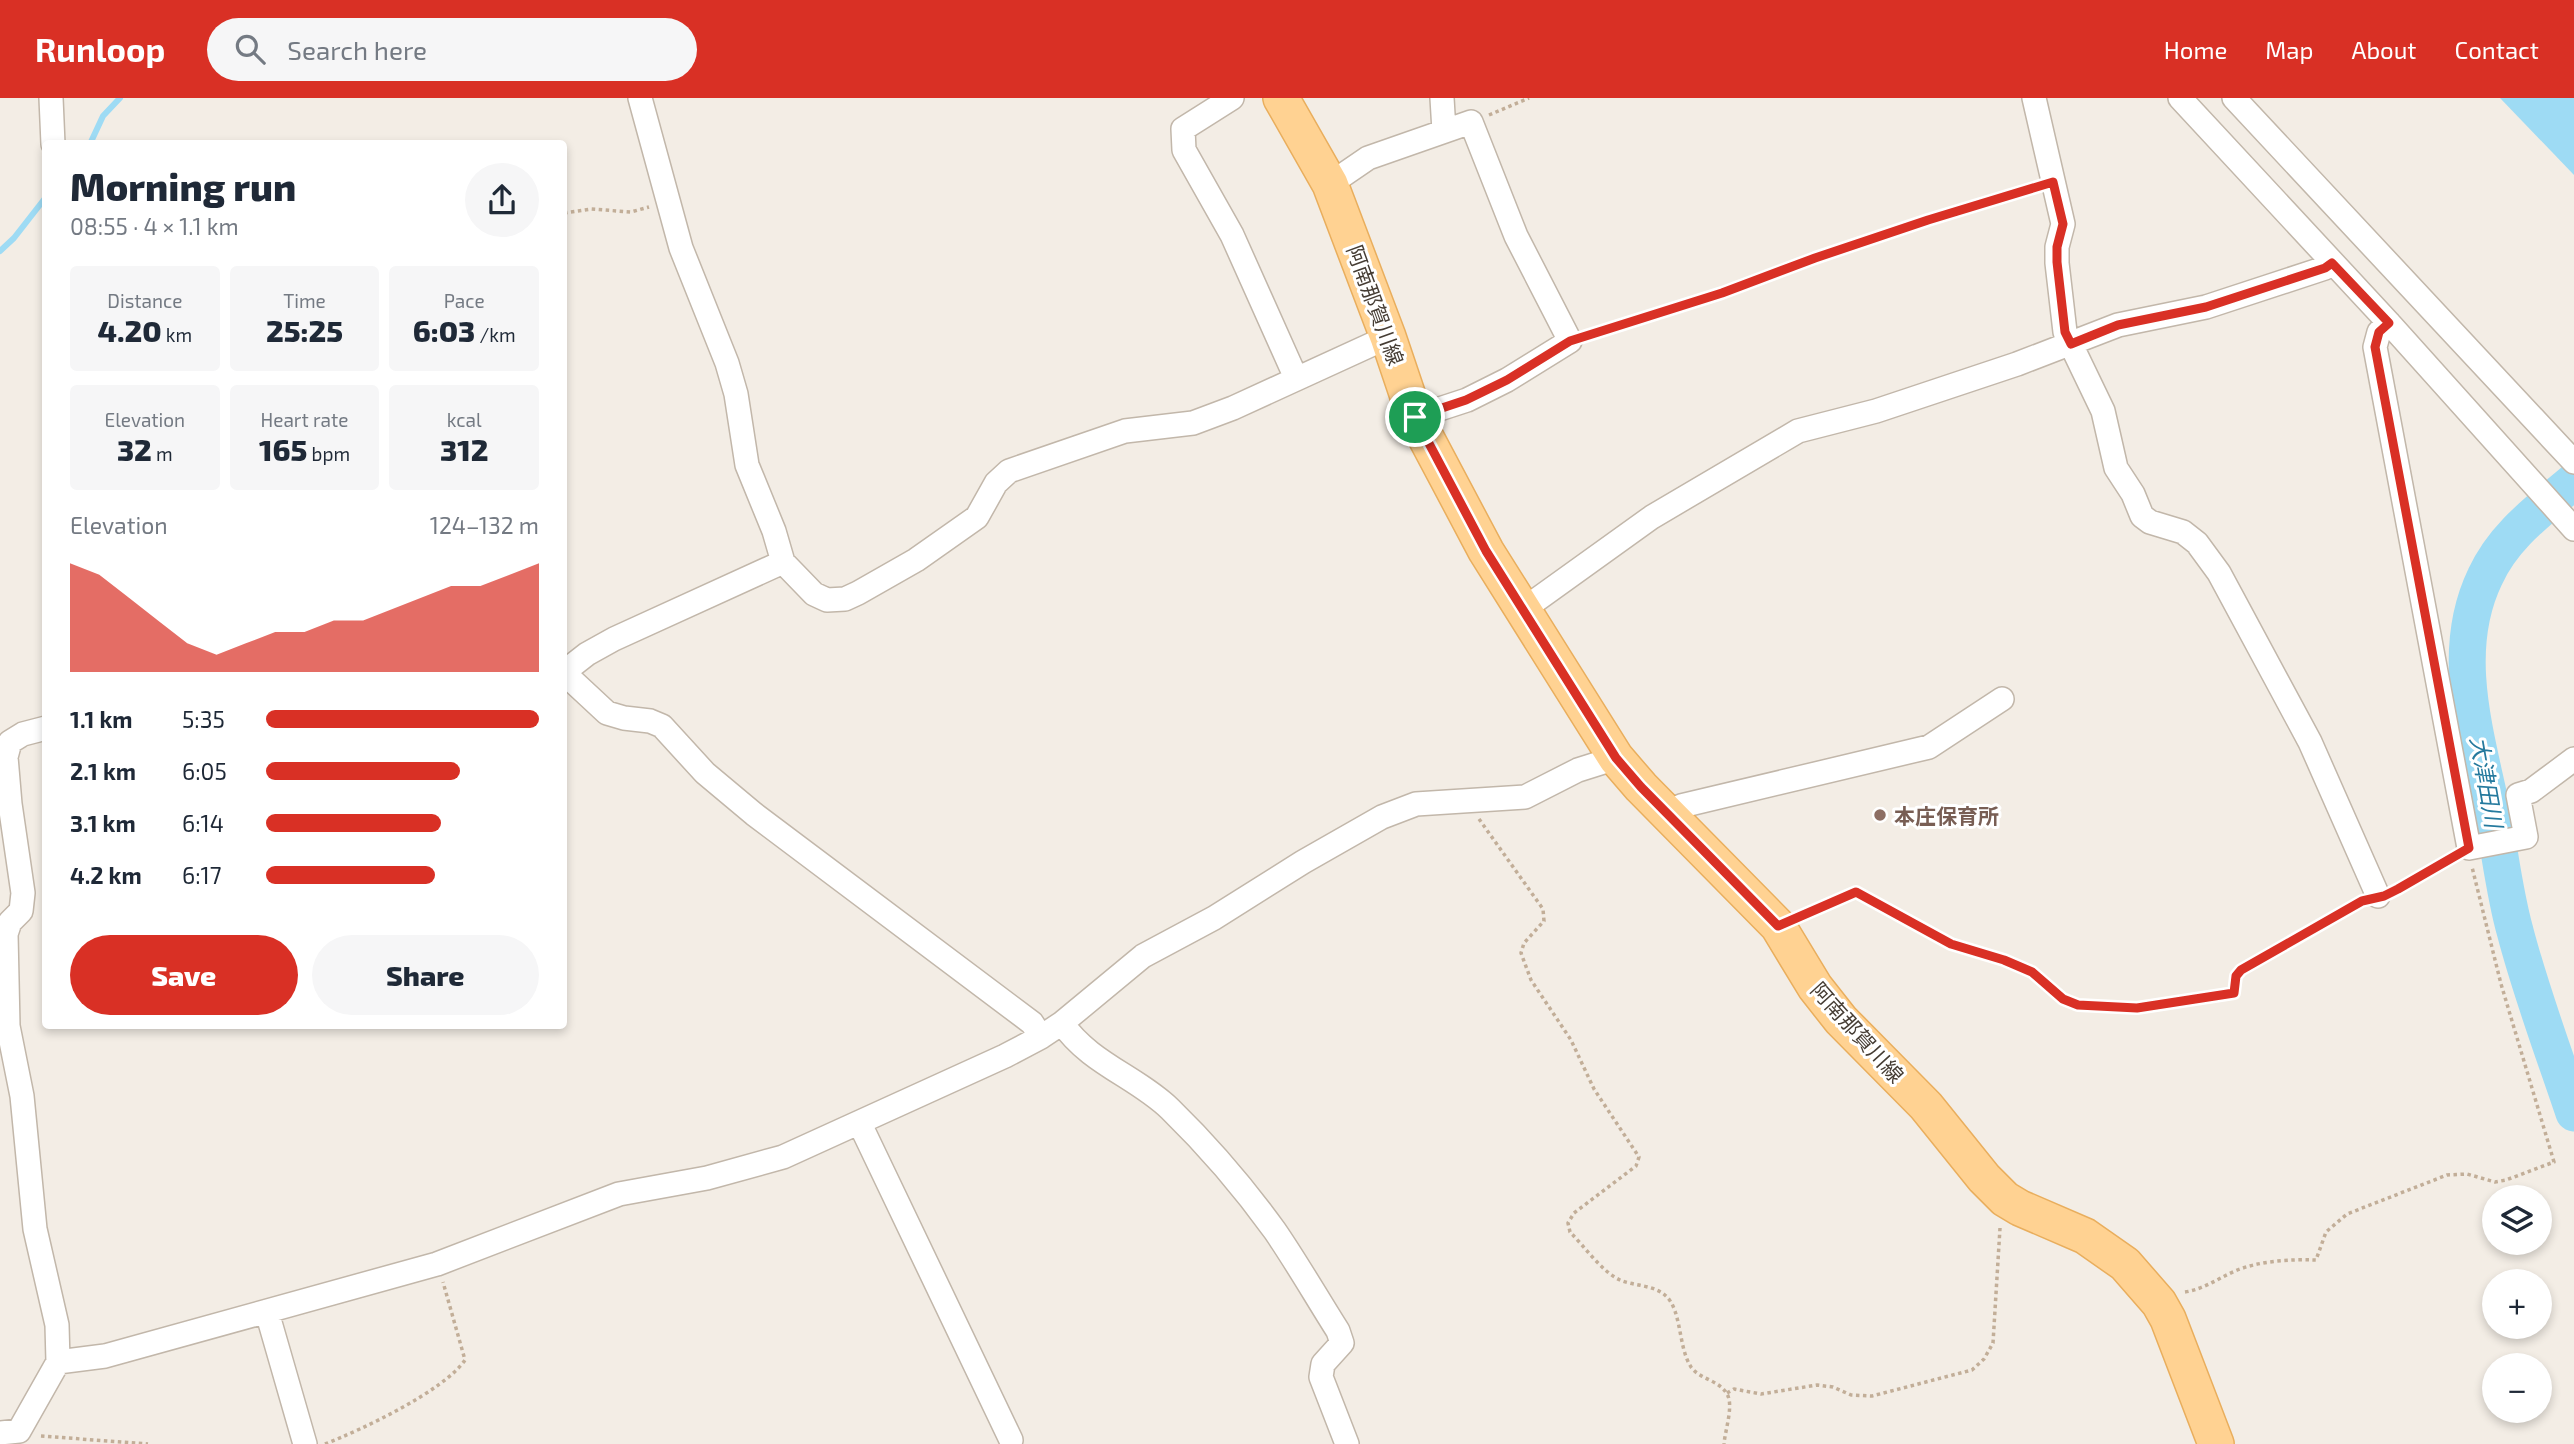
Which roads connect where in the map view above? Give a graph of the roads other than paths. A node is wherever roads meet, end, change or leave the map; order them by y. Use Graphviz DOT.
graph roads {
  1 [pos="51,98"];
  2 [pos="640,98"];
  3 [pos="1232,98"];
  4 [pos="1281,98"];
  5 [pos="1441,98"];
  6 [pos="2034,98"];
  7 [pos="2180,98"];
  8 [pos="2234,98"];
  9 [pos="1444,131"];
  10 [pos="53,140"];
  11 [pos="1330,184"];
  12 [pos="2332,263"];
  13 [pos="2389,323"];
  14 [pos="1388,337"];
  15 [pos="2071,344"];
  16 [pos="1296,377"];
  17 [pos="1415,417"];
  18 [pos="2574,462"];
  19 [pos="2574,529"];
  20 [pos="783,562"];
  21 [pos="1524,609"];
  22 [pos="567,671"];
  23 [pos="567,676"];
  24 [pos="2002,699"];
  25 [pos="42,729"];
  26 [pos="1616,758"];
  27 [pos="2574,759"];
  28 [pos="1671,816"];
  29 [pos="2378,896"];
  30 [pos="1062,1023"];
  31 [pos="1041,1037"];
  32 [pos="860,1124"];
  33 [pos="267,1312"];
  34 [pos="58,1362"];
  35 [pos="9,1432"];
  36 [pos="1011,1440"];
  37 [pos="305,1444"];
  38 [pos="1347,1444"];
  39 [pos="2216,1444"];
  1 -- 10 [label="street"];
  2 -- 20 [label="street"];
  3 -- 16 [label="street"];
  4 -- 11 [label="main road, 阿南那賀川線"];
  5 -- 9 [label="street"];
  6 -- 15 [label="street"];
  7 -- 12 [label="street"];
  8 -- 18 [label="street"];
  9 -- 11 [label="street"];
  9 -- 17 [label="street"];
  11 -- 14 [label="main road, 阿南那賀川線"];
  12 -- 13 [label="street"];
  12 -- 15 [label="street"];
  13 -- 19 [label="street"];
  13 -- 27 [label="street"];
  14 -- 16 [label="street"];
  14 -- 17 [label="main road, 阿南那賀川線"];
  15 -- 21 [label="street"];
  15 -- 29 [label="street"];
  16 -- 20 [label="street"];
  17 -- 21 [label="main road, 阿南那賀川線"];
  20 -- 22 [label="street"];
  21 -- 26 [label="main road, 阿南那賀川線"];
  23 -- 31 [label="street"];
  24 -- 28 [label="street"];
  25 -- 34 [label="street"];
  26 -- 28 [label="main road, 阿南那賀川線"];
  26 -- 30 [label="street"];
  28 -- 39 [label="main road, 阿南那賀川線"];
  30 -- 31 [label="street"];
  30 -- 38 [label="street"];
  31 -- 32 [label="street"];
  32 -- 33 [label="street"];
  32 -- 36 [label="street"];
  33 -- 34 [label="street"];
  33 -- 37 [label="street"];
  34 -- 35 [label="street"];
}
